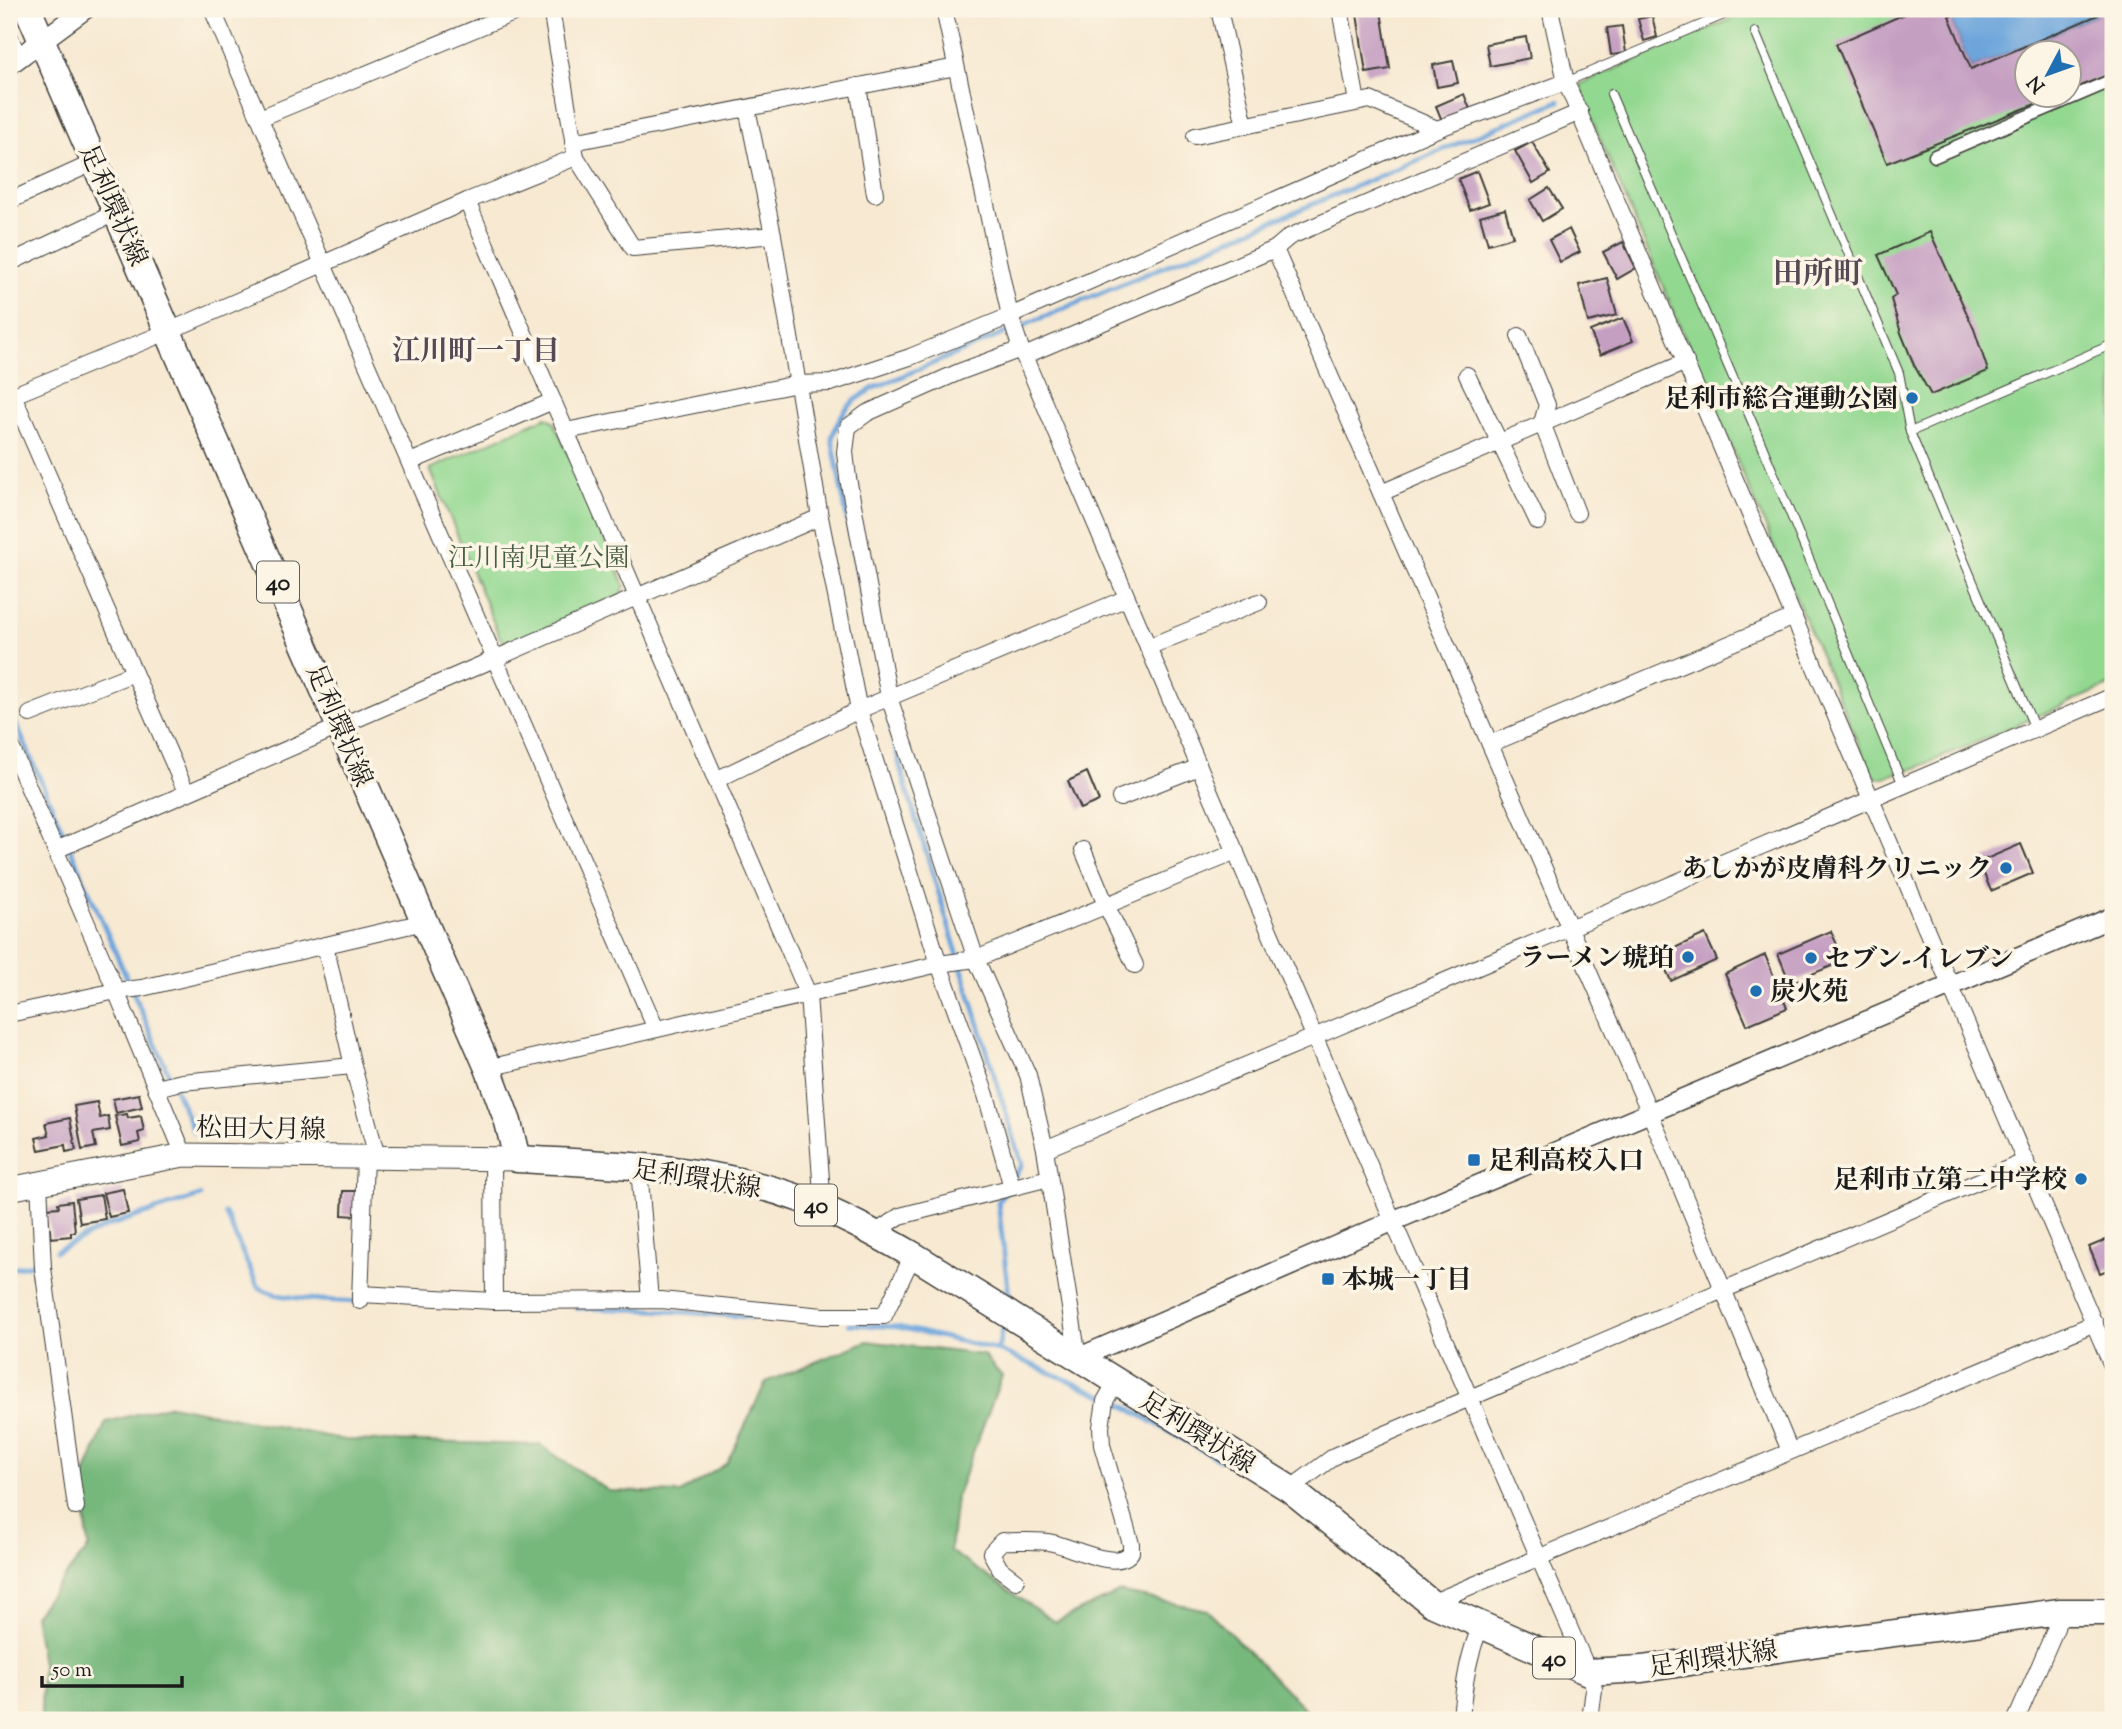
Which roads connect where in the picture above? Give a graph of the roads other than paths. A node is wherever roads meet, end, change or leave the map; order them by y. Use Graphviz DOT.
graph roads {
  1 [pos="28,9"];
  2 [pos="212,9"];
  3 [pos="523,9"];
  4 [pos="551,9"];
  5 [pos="944,9"];
  6 [pos="1219,9"];
  7 [pos="1340,9"];
  8 [pos="1550,9"];
  9 [pos="1738,9"];
  10 [pos="72,13"];
  11 [pos="1755,32"];
  12 [pos="9,36"];
  13 [pos="42,40"];
  14 [pos="14,61"];
  15 [pos="956,67"];
  16 [pos="2113,80"];
  17 [pos="1566,82"];
  18 [pos="858,86"];
  19 [pos="1611,94"];
  20 [pos="1357,102"];
  21 [pos="747,108"];
  22 [pos="1580,112"];
  23 [pos="260,118"];
  24 [pos="1245,126"];
  25 [pos="1437,129"];
  26 [pos="1195,136"];
  27 [pos="574,149"];
  28 [pos="1935,156"];
  29 [pos="95,162"];
  30 [pos="875,194"];
  31 [pos="9,201"];
  32 [pos="467,201"];
  33 [pos="117,212"];
  34 [pos="774,235"];
  35 [pos="1275,249"];
  36 [pos="9,263"];
  37 [pos="324,265"];
  38 [pos="1010,316"];
  39 [pos="169,331"];
  40 [pos="1520,336"];
  41 [pos="2113,344"];
  42 [pos="1023,352"];
  43 [pos="1686,362"];
  44 [pos="1467,374"];
  45 [pos="797,384"];
  46 [pos="11,396"];
  47 [pos="553,401"];
  48 [pos="1542,423"];
  49 [pos="566,431"];
  50 [pos="1910,432"];
  51 [pos="1499,442"];
  52 [pos="410,462"];
  53 [pos="1381,493"];
  54 [pos="1577,513"];
  55 [pos="820,517"];
  56 [pos="1538,522"];
  57 [pos="637,596"];
  58 [pos="1128,598"];
  59 [pos="1259,602"];
  60 [pos="1794,617"];
  61 [pos="1148,647"];
  62 [pos="495,659"];
  63 [pos="134,673"];
  64 [pos="2113,696"];
  65 [pos="890,697"];
  66 [pos="859,710"];
  67 [pos="30,714"];
  68 [pos="341,725"];
  69 [pos="2035,729"];
  70 [pos="9,742"];
  71 [pos="1490,744"];
  72 [pos="14,766"];
  73 [pos="1199,767"];
  74 [pos="716,780"];
  75 [pos="1903,785"];
  76 [pos="186,792"];
  77 [pos="1120,798"];
  78 [pos="1872,799"];
  79 [pos="65,846"];
  80 [pos="1083,850"];
  81 [pos="1236,852"];
  82 [pos="1106,905"];
  83 [pos="2113,917"];
  84 [pos="424,922"];
  85 [pos="1570,928"];
  86 [pos="325,945"];
  87 [pos="976,959"];
  88 [pos="939,964"];
  89 [pos="1135,965"];
  90 [pos="1951,986"];
  91 [pos="120,991"];
  92 [pos="808,994"];
  93 [pos="9,1014"];
  94 [pos="656,1029"];
  95 [pos="1314,1037"];
  96 [pos="353,1066"];
  97 [pos="488,1068"];
  98 [pos="169,1085"];
  99 [pos="1650,1114"];
  100 [pos="1045,1149"];
  101 [pos="184,1156"];
  102 [pos="371,1157"];
  103 [pos="505,1159"];
  104 [pos="2026,1161"];
  105 [pos="639,1168"];
  106 [pos="1049,1178"];
  107 [pos="39,1182"];
  108 [pos="1012,1187"];
  109 [pos="9,1189"];
  110 [pos="823,1208"];
  111 [pos="1393,1221"];
  112 [pos="875,1233"];
  113 [pos="914,1255"];
  114 [pos="1724,1290"];
  115 [pos="650,1300"];
  116 [pos="494,1301"];
  117 [pos="2095,1323"];
  118 [pos="1078,1358"];
  119 [pos="2113,1368"];
  120 [pos="1110,1392"];
  121 [pos="1469,1397"];
  122 [pos="1790,1451"];
  123 [pos="1290,1489"];
  124 [pos="76,1507"];
  125 [pos="1538,1557"];
  126 [pos="1016,1581"];
  127 [pos="1431,1603"];
  128 [pos="2113,1612"];
  129 [pos="2058,1620"];
  130 [pos="1478,1634"];
  131 [pos="1592,1680"];
  132 [pos="1461,1720"];
  133 [pos="1590,1720"];
  134 [pos="2016,1720"];
  1 -- 13 [label="main road, 足利環状線 / 40"];
  2 -- 23 [label="street"];
  3 -- 23 [label="street"];
  4 -- 27 [label="street"];
  5 -- 15 [label="street"];
  6 -- 24 [label="street"];
  7 -- 20 [label="street"];
  8 -- 17 [label="street"];
  9 -- 17 [label="lane"];
  10 -- 13 [label="street"];
  11 -- 50 [label="lane"];
  12 -- 14 [label="street"];
  13 -- 14 [label="street"];
  13 -- 29 [label="main road, 足利環状線 / 40"];
  15 -- 18 [label="street"];
  15 -- 38 [label="street"];
  16 -- 28 [label="street"];
  17 -- 22 [label="street"];
  17 -- 25 [label="street"];
  18 -- 21 [label="street"];
  18 -- 30 [label="street"];
  19 -- 75 [label="lane"];
  20 -- 24 [label="street"];
  20 -- 25 [label="street"];
  21 -- 27 [label="street"];
  21 -- 34 [label="street"];
  22 -- 35 [label="street"];
  22 -- 43 [label="street"];
  23 -- 37 [label="street"];
  24 -- 26 [label="street"];
  25 -- 38 [label="street"];
  27 -- 32 [label="street"];
  27 -- 34 [label="street"];
  29 -- 31 [label="street"];
  29 -- 33 [label="main road, 足利環状線 / 40"];
  32 -- 37 [label="street"];
  32 -- 47 [label="street"];
  33 -- 36 [label="street"];
  33 -- 39 [label="main road, 足利環状線 / 40"];
  34 -- 45 [label="street"];
  35 -- 42 [label="street"];
  35 -- 53 [label="street"];
  37 -- 39 [label="street"];
  37 -- 52 [label="street"];
  38 -- 42 [label="street"];
  38 -- 45 [label="street"];
  39 -- 46 [label="street"];
  39 -- 68 [label="main road, 足利環状線 / 40"];
  40 -- 48 [label="street"];
  41 -- 50 [label="lane"];
  42 -- 58 [label="street"];
  42 -- 65 [label="street"];
  43 -- 48 [label="street"];
  43 -- 60 [label="street"];
  44 -- 51 [label="street"];
  45 -- 49 [label="street"];
  45 -- 55 [label="street"];
  46 -- 63 [label="street"];
  47 -- 49 [label="street"];
  47 -- 52 [label="street"];
  48 -- 51 [label="street"];
  48 -- 54 [label="street"];
  49 -- 57 [label="street"];
  50 -- 69 [label="lane"];
  51 -- 53 [label="street"];
  51 -- 56 [label="street"];
  52 -- 62 [label="street"];
  53 -- 71 [label="street"];
  55 -- 57 [label="street"];
  55 -- 66 [label="street"];
  57 -- 62 [label="street"];
  57 -- 74 [label="street"];
  58 -- 61 [label="street"];
  58 -- 65 [label="street"];
  59 -- 61 [label="street"];
  60 -- 71 [label="street"];
  60 -- 78 [label="street"];
  61 -- 73 [label="street"];
  62 -- 68 [label="street"];
  62 -- 94 [label="street"];
  63 -- 67 [label="street"];
  63 -- 76 [label="street"];
  64 -- 69 [label="street"];
  65 -- 66 [label="street"];
  65 -- 87 [label="street"];
  66 -- 74 [label="street"];
  66 -- 88 [label="street"];
  68 -- 76 [label="street"];
  68 -- 84 [label="main road, 足利環状線 / 40"];
  69 -- 75 [label="street"];
  70 -- 72 [label="street"];
  71 -- 85 [label="street"];
  72 -- 79 [label="street"];
  73 -- 77 [label="street"];
  73 -- 81 [label="street"];
  74 -- 92 [label="street"];
  75 -- 78 [label="street"];
  76 -- 79 [label="street"];
  78 -- 85 [label="street"];
  78 -- 90 [label="street"];
  79 -- 91 [label="street"];
  80 -- 82 [label="street"];
  81 -- 82 [label="street"];
  81 -- 95 [label="street"];
  82 -- 87 [label="street"];
  82 -- 89 [label="street"];
  83 -- 90 [label="street"];
  84 -- 86 [label="street"];
  84 -- 97 [label="main road, 足利環状線 / 40"];
  85 -- 95 [label="street"];
  85 -- 99 [label="street"];
  86 -- 91 [label="street"];
  86 -- 96 [label="street"];
  87 -- 88 [label="street"];
  87 -- 100 [label="street"];
  88 -- 92 [label="street"];
  88 -- 108 [label="street"];
  90 -- 99 [label="street"];
  90 -- 104 [label="street"];
  91 -- 93 [label="street"];
  91 -- 98 [label="street"];
  92 -- 94 [label="street"];
  92 -- 110 [label="street"];
  94 -- 97 [label="street"];
  95 -- 100 [label="street"];
  95 -- 111 [label="street"];
  96 -- 98 [label="street"];
  96 -- 102 [label="street"];
  97 -- 103 [label="main road, 足利環状線 / 40"];
  98 -- 101 [label="street"];
  99 -- 111 [label="street"];
  99 -- 114 [label="street"];
  100 -- 106 [label="street"];
  101 -- 102 [label="main road, 松田大月線"];
  101 -- 107 [label="main road, 松田大月線"];
  102 -- 103 [label="main road, 松田大月線"];
  102 -- 116 [label="street"];
  103 -- 105 [label="main road, 足利環状線 / 40"];
  103 -- 116 [label="street"];
  104 -- 114 [label="street"];
  104 -- 117 [label="street"];
  105 -- 110 [label="main road, 足利環状線 / 40"];
  105 -- 115 [label="street"];
  106 -- 108 [label="street"];
  106 -- 118 [label="street"];
  107 -- 109 [label="main road, 松田大月線"];
  107 -- 124 [label="street"];
  108 -- 112 [label="street"];
  110 -- 112 [label="main road, 足利環状線 / 40"];
  111 -- 118 [label="street"];
  111 -- 121 [label="street"];
  112 -- 113 [label="main road, 足利環状線 / 40"];
  113 -- 115 [label="street"];
  113 -- 118 [label="main road, 足利環状線 / 40"];
  114 -- 121 [label="street"];
  114 -- 122 [label="street"];
  115 -- 116 [label="street"];
  117 -- 119 [label="street"];
  117 -- 122 [label="street"];
  118 -- 120 [label="main road, 足利環状線 / 40"];
  120 -- 123 [label="main road, 足利環状線 / 40"];
  120 -- 126 [label="street"];
  121 -- 123 [label="street"];
  121 -- 125 [label="street"];
  122 -- 125 [label="street"];
  123 -- 127 [label="main road, 足利環状線 / 40"];
  125 -- 127 [label="street"];
  125 -- 131 [label="street"];
  127 -- 130 [label="main road, 足利環状線 / 40"];
  128 -- 129 [label="main road, 足利環状線 / 40"];
  129 -- 131 [label="main road, 足利環状線 / 40"];
  129 -- 134 [label="street"];
  130 -- 131 [label="main road, 足利環状線 / 40"];
  130 -- 132 [label="street"];
  131 -- 133 [label="street"];
}
